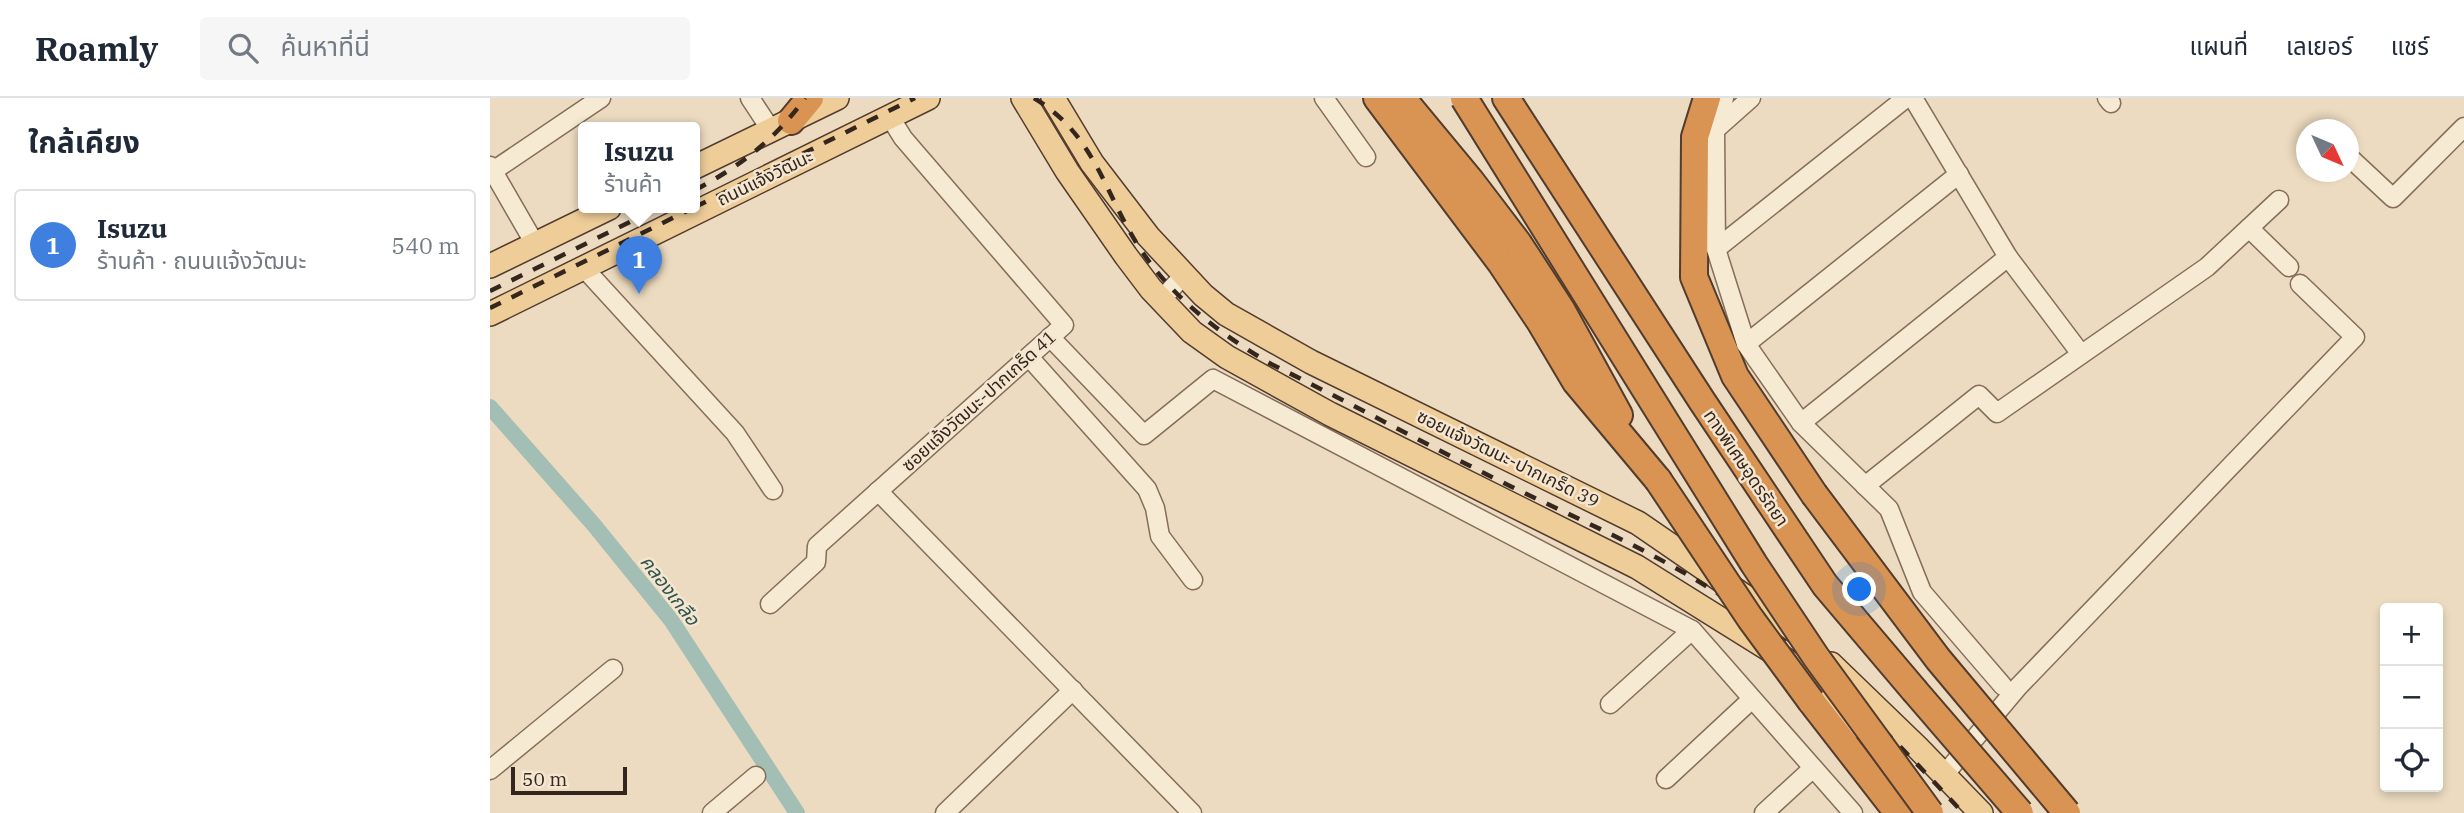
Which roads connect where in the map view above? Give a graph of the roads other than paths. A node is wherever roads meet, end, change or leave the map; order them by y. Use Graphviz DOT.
graph roads {
  1 [pos="601,98"];
  2 [pos="750,98"];
  3 [pos="810,98"];
  4 [pos="837,98"];
  5 [pos="928,98"];
  6 [pos="1023,98"];
  7 [pos="1053,98"];
  8 [pos="1324,98"];
  9 [pos="1377,98"];
  10 [pos="1402,98"];
  11 [pos="1464,98"];
  12 [pos="1506,98"];
  13 [pos="1526,98"];
  14 [pos="1707,98"];
  15 [pos="1724,98"];
  16 [pos="1751,98"];
  17 [pos="1906,98"];
  18 [pos="1913,98"];
  19 [pos="890,117"];
  20 [pos="781,126"];
  21 [pos="2464,127"];
  22 [pos="1715,130"];
  23 [pos="1366,157"];
  24 [pos="700,165"];
  25 [pos="2359,166"];
  26 [pos="492,169"];
  27 [pos="1959,174"];
  28 [pos="2279,200"];
  29 [pos="700,210"];
  30 [pos="600,213"];
  31 [pos="694,213"];
  32 [pos="2249,228"];
  33 [pos="535,244"];
  34 [pos="1716,249"];
  35 [pos="2008,257"];
  36 [pos="490,266"];
  37 [pos="583,267"];
  38 [pos="2289,267"];
  39 [pos="1184,275"];
  40 [pos="2301,284"];
  41 [pos="1161,300"];
  42 [pos="490,314"];
  43 [pos="1050,337"];
  44 [pos="1746,344"];
  45 [pos="2081,355"];
  46 [pos="1029,357"];
  47 [pos="1702,401"];
  48 [pos="1801,423"];
  49 [pos="1658,480"];
  50 [pos="1865,485"];
  51 [pos="772,490"];
  52 [pos="878,491"];
  53 [pos="1193,580"];
  54 [pos="771,604"];
  55 [pos="1692,631"];
  56 [pos="613,669"];
  57 [pos="2003,686"];
  58 [pos="1073,690"];
  59 [pos="1752,699"];
  60 [pos="1610,704"];
  61 [pos="1813,768"];
  62 [pos="490,770"];
  63 [pos="1944,775"];
  64 [pos="755,776"];
  65 [pos="1666,779"];
  66 [pos="1185,810"];
  67 [pos="712,813"];
  68 [pos="945,813"];
  69 [pos="1764,813"];
  70 [pos="1853,813"];
  71 [pos="1899,813"];
  72 [pos="1930,813"];
  73 [pos="1941,813"];
  74 [pos="1981,813"];
  75 [pos="2020,813"];
  76 [pos="2067,813"];
  1 -- 26 [label="street"];
  2 -- 20 [label="street"];
  3 -- 20 [label="highway"];
  4 -- 20 [label="main road"];
  5 -- 19 [label="main road, ถนนแจ้งวัฒนะ"];
  6 -- 41 [label="main road"];
  7 -- 39 [label="main road, ซอยแจ้งวัฒนะ-ปากเกร็ด 39"];
  8 -- 23 [label="street"];
  9 -- 49 [label="highway"];
  10 -- 49 [label="highway"];
  11 -- 72 [label="highway, bridge"];
  12 -- 47 [label="highway, ทางพิเศษอุดรรัถยา"];
  13 -- 47 [label="highway"];
  14 -- 76 [label="highway, bridge"];
  15 -- 22 [label="street"];
  16 -- 22 [label="street"];
  17 -- 34 [label="street"];
  18 -- 27 [label="street"];
  19 -- 29 [label="main road, ถนนแจ้งวัฒนะ"];
  19 -- 43 [label="street, ซอยแจ้งวัฒนะ-ปากเกร็ด 41"];
  20 -- 24 [label="main road"];
  21 -- 25 [label="street"];
  22 -- 34 [label="street"];
  26 -- 33 [label="street"];
  27 -- 35 [label="street"];
  27 -- 44 [label="street"];
  28 -- 32 [label="street"];
  30 -- 33 [label="main road"];
  31 -- 37 [label="main road, ถนนแจ้งวัฒนะ"];
  32 -- 38 [label="street"];
  32 -- 45 [label="street"];
  33 -- 36 [label="main road"];
  34 -- 44 [label="street"];
  35 -- 45 [label="street"];
  35 -- 48 [label="street"];
  37 -- 42 [label="main road, ถนนแจ้งวัฒนะ"];
  37 -- 51 [label="street"];
  39 -- 41 [label="street"];
  39 -- 63 [label="main road, ซอยแจ้งวัฒนะ-ปากเกร็ด 39"];
  40 -- 63 [label="street"];
  41 -- 73 [label="main road"];
  43 -- 46 [label="street, ซอยแจ้งวัฒนะ-ปากเกร็ด 41"];
  43 -- 55 [label="street"];
  44 -- 48 [label="street"];
  45 -- 50 [label="street"];
  46 -- 52 [label="street, ซอยแจ้งวัฒนะ-ปากเกร็ด 41"];
  46 -- 53 [label="street"];
  47 -- 75 [label="highway, ทางพิเศษอุดรรัถยา, bridge"];
  48 -- 50 [label="street"];
  49 -- 71 [label="highway, bridge"];
  50 -- 57 [label="street"];
  52 -- 54 [label="street, ซอยแจ้งวัฒนะ-ปากเกร็ด 41"];
  52 -- 58 [label="street"];
  55 -- 59 [label="street"];
  55 -- 60 [label="street"];
  56 -- 62 [label="street"];
  58 -- 66 [label="street"];
  58 -- 68 [label="street"];
  59 -- 61 [label="street"];
  59 -- 65 [label="street"];
  61 -- 69 [label="street"];
  61 -- 70 [label="street"];
  63 -- 74 [label="main road, ซอยแจ้งวัฒนะ-ปากเกร็ด 39"];
  64 -- 67 [label="street"];
}
